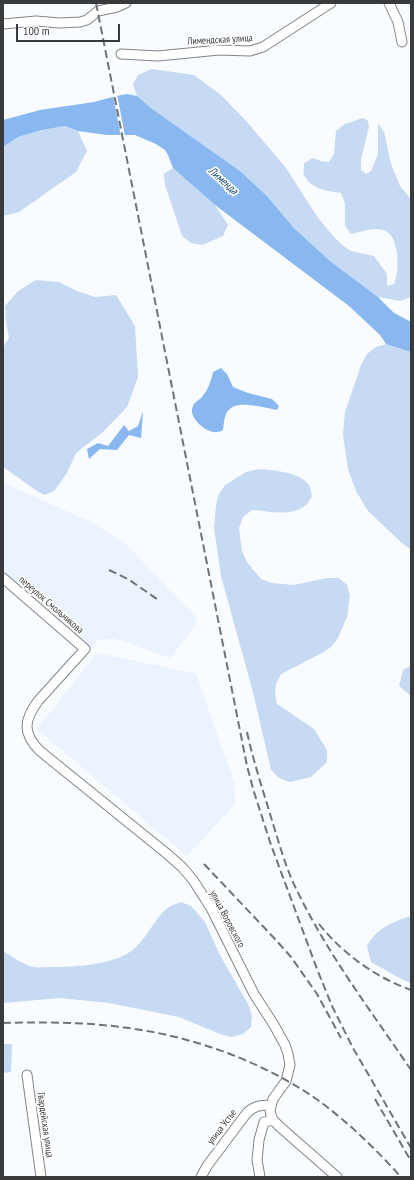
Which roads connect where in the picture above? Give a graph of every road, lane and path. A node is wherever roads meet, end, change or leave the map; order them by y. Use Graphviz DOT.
graph roads {
  1 [pos="126,3"];
  2 [pos="331,3"];
  3 [pos="389,3"];
  4 [pos="3,24"];
  5 [pos="402,42"];
  6 [pos="121,54"];
  7 [pos="3,578"];
  8 [pos="85,649"];
  9 [pos="27,1075"];
  10 [pos="271,1105"];
  11 [pos="273,1120"];
  12 [pos="41,1177"];
  13 [pos="201,1177"];
  14 [pos="260,1177"];
  15 [pos="337,1177"];
  1 -- 4 [label="street"];
  2 -- 6 [label="street, Лимендская улица"];
  3 -- 5 [label="street"];
  7 -- 8 [label="street, переулок Смольникова"];
  8 -- 10 [label="street, улица Воровского"];
  9 -- 12 [label="street, Гвардейская улица"];
  10 -- 11 [label="street"];
  10 -- 13 [label="street, улица Устье"];
  11 -- 14 [label="street"];
  11 -- 15 [label="street"];
}
